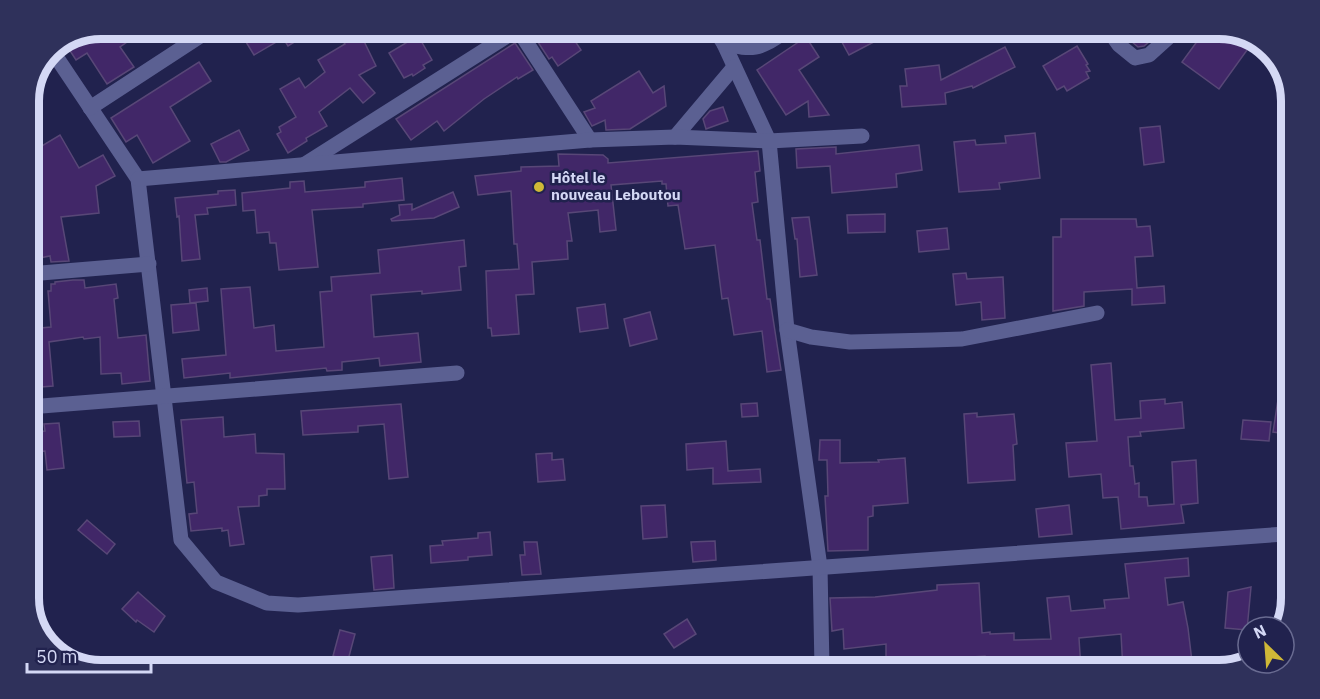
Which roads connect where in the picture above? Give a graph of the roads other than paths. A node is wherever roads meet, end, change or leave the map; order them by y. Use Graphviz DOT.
graph roads {
  1 [pos="196,39"];
  2 [pos="504,39"];
  3 [pos="522,39"];
  4 [pos="721,39"];
  5 [pos="724,39"];
  6 [pos="774,39"];
  7 [pos="1115,39"];
  8 [pos="1167,39"];
  9 [pos="57,58"];
  10 [pos="734,66"];
  11 [pos="90,108"];
  12 [pos="862,136"];
  13 [pos="675,137"];
  14 [pos="590,140"];
  15 [pos="769,141"];
  16 [pos="303,165"];
  17 [pos="138,179"];
  18 [pos="149,264"];
  19 [pos="39,273"];
  20 [pos="1098,313"];
  21 [pos="787,330"];
  22 [pos="457,373"];
  23 [pos="164,396"];
  24 [pos="39,406"];
  25 [pos="1281,534"];
  26 [pos="820,567"];
  27 [pos="822,660"];
  1 -- 11 [label="street"];
  2 -- 16 [label="street"];
  3 -- 14 [label="street"];
  4 -- 10 [label="street"];
  5 -- 6 [label="street"];
  7 -- 8 [label="street"];
  9 -- 11 [label="street"];
  10 -- 13 [label="street"];
  10 -- 15 [label="street"];
  11 -- 17 [label="street"];
  12 -- 15 [label="street"];
  13 -- 14 [label="street"];
  13 -- 15 [label="street"];
  14 -- 16 [label="street"];
  15 -- 21 [label="street"];
  16 -- 17 [label="street"];
  17 -- 18 [label="street"];
  18 -- 19 [label="street"];
  18 -- 23 [label="street"];
  20 -- 21 [label="street"];
  21 -- 26 [label="street"];
  22 -- 23 [label="street"];
  23 -- 24 [label="street"];
  23 -- 26 [label="street"];
  25 -- 26 [label="street"];
  26 -- 27 [label="street"];
}
